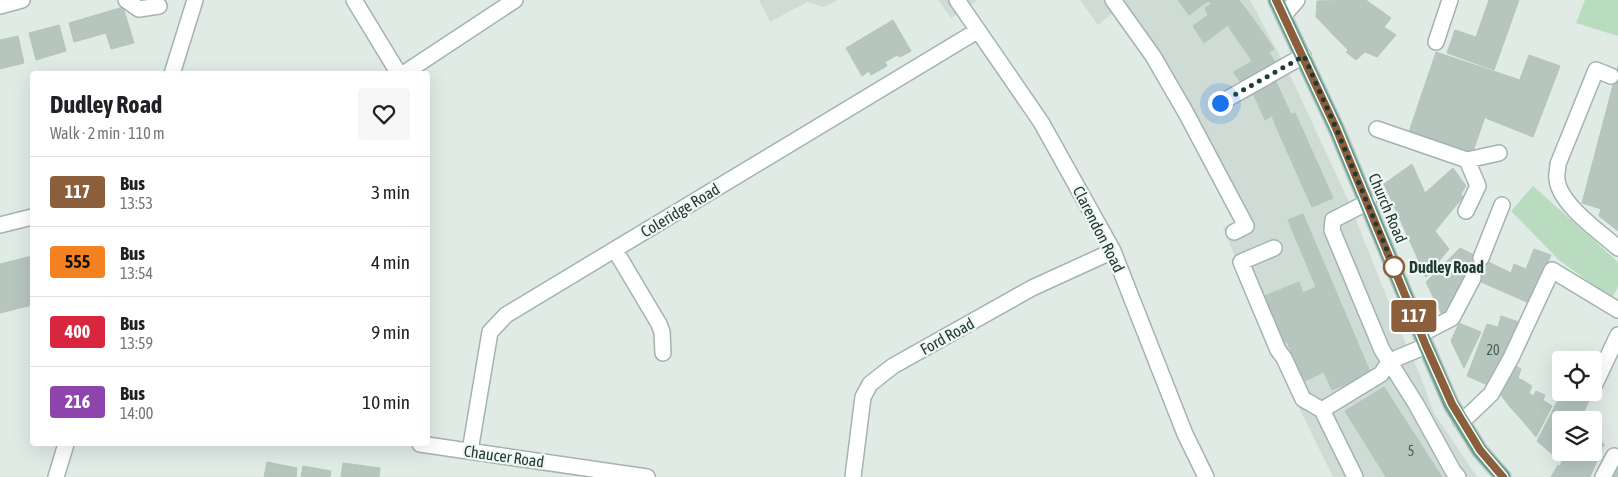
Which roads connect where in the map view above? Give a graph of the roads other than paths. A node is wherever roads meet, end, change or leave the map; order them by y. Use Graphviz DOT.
graph roads {
  1 [pos="22,0"];
  2 [pos="126,0"];
  3 [pos="195,0"];
  4 [pos="354,0"];
  5 [pos="515,0"];
  6 [pos="957,0"];
  7 [pos="1113,0"];
  8 [pos="1276,0"];
  9 [pos="1297,0"];
  10 [pos="1450,0"];
  11 [pos="0,6"];
  12 [pos="159,6"];
  13 [pos="1284,15"];
  14 [pos="977,31"];
  15 [pos="1436,42"];
  16 [pos="1304,56"];
  17 [pos="173,71"];
  18 [pos="399,71"];
  19 [pos="406,71"];
  20 [pos="1611,76"];
  21 [pos="1220,103"];
  22 [pos="1377,129"];
  23 [pos="1499,153"];
  24 [pos="1467,160"];
  25 [pos="1368,202"];
  26 [pos="1502,205"];
  27 [pos="1466,211"];
  28 [pos="30,217"];
  29 [pos="0,225"];
  30 [pos="1234,232"];
  31 [pos="1274,248"];
  32 [pos="1618,248"];
  33 [pos="615,250"];
  34 [pos="1113,251"];
  35 [pos="1481,258"];
  36 [pos="1473,278"];
  37 [pos="1618,310"];
  38 [pos="1618,335"];
  39 [pos="1424,340"];
  40 [pos="664,353"];
  41 [pos="1390,362"];
  42 [pos="1602,368"];
  43 [pos="1322,410"];
  44 [pos="1461,421"];
  45 [pos="430,445"];
  46 [pos="65,446"];
  47 [pos="470,451"];
  48 [pos="1618,458"];
  49 [pos="56,477"];
  50 [pos="647,477"];
  51 [pos="853,477"];
  52 [pos="1206,477"];
  53 [pos="1354,477"];
  54 [pos="1458,477"];
  55 [pos="1503,477"];
  56 [pos="1603,477"];
  1 -- 11 [label="street"];
  2 -- 12 [label="street"];
  3 -- 17 [label="street"];
  4 -- 18 [label="street"];
  5 -- 19 [label="street"];
  6 -- 14 [label="street, Clarendon Road"];
  7 -- 30 [label="street"];
  8 -- 13 [label="main road, Church Road"];
  9 -- 13 [label="street"];
  10 -- 15 [label="street"];
  13 -- 16 [label="main road, Church Road"];
  14 -- 33 [label="street, Coleridge Road"];
  14 -- 34 [label="street, Clarendon Road"];
  16 -- 21 [label="street"];
  16 -- 25 [label="main road, Church Road"];
  20 -- 32 [label="street"];
  22 -- 24 [label="street"];
  23 -- 24 [label="street"];
  24 -- 27 [label="street"];
  25 -- 39 [label="main road, Church Road"];
  25 -- 41 [label="street"];
  26 -- 35 [label="street"];
  28 -- 29 [label="street"];
  31 -- 43 [label="street"];
  33 -- 40 [label="street"];
  33 -- 47 [label="street, Coleridge Road"];
  34 -- 51 [label="street, Ford Road"];
  34 -- 52 [label="street, Clarendon Road"];
  36 -- 39 [label="street"];
  37 -- 44 [label="street"];
  38 -- 42 [label="street"];
  39 -- 41 [label="street"];
  39 -- 44 [label="main road, Church Road"];
  41 -- 43 [label="street"];
  41 -- 54 [label="street"];
  43 -- 53 [label="street"];
  44 -- 55 [label="main road, Church Road"];
  45 -- 47 [label="street, Chaucer Road"];
  46 -- 49 [label="street"];
  47 -- 50 [label="street, Chaucer Road"];
  48 -- 56 [label="street"];
}
